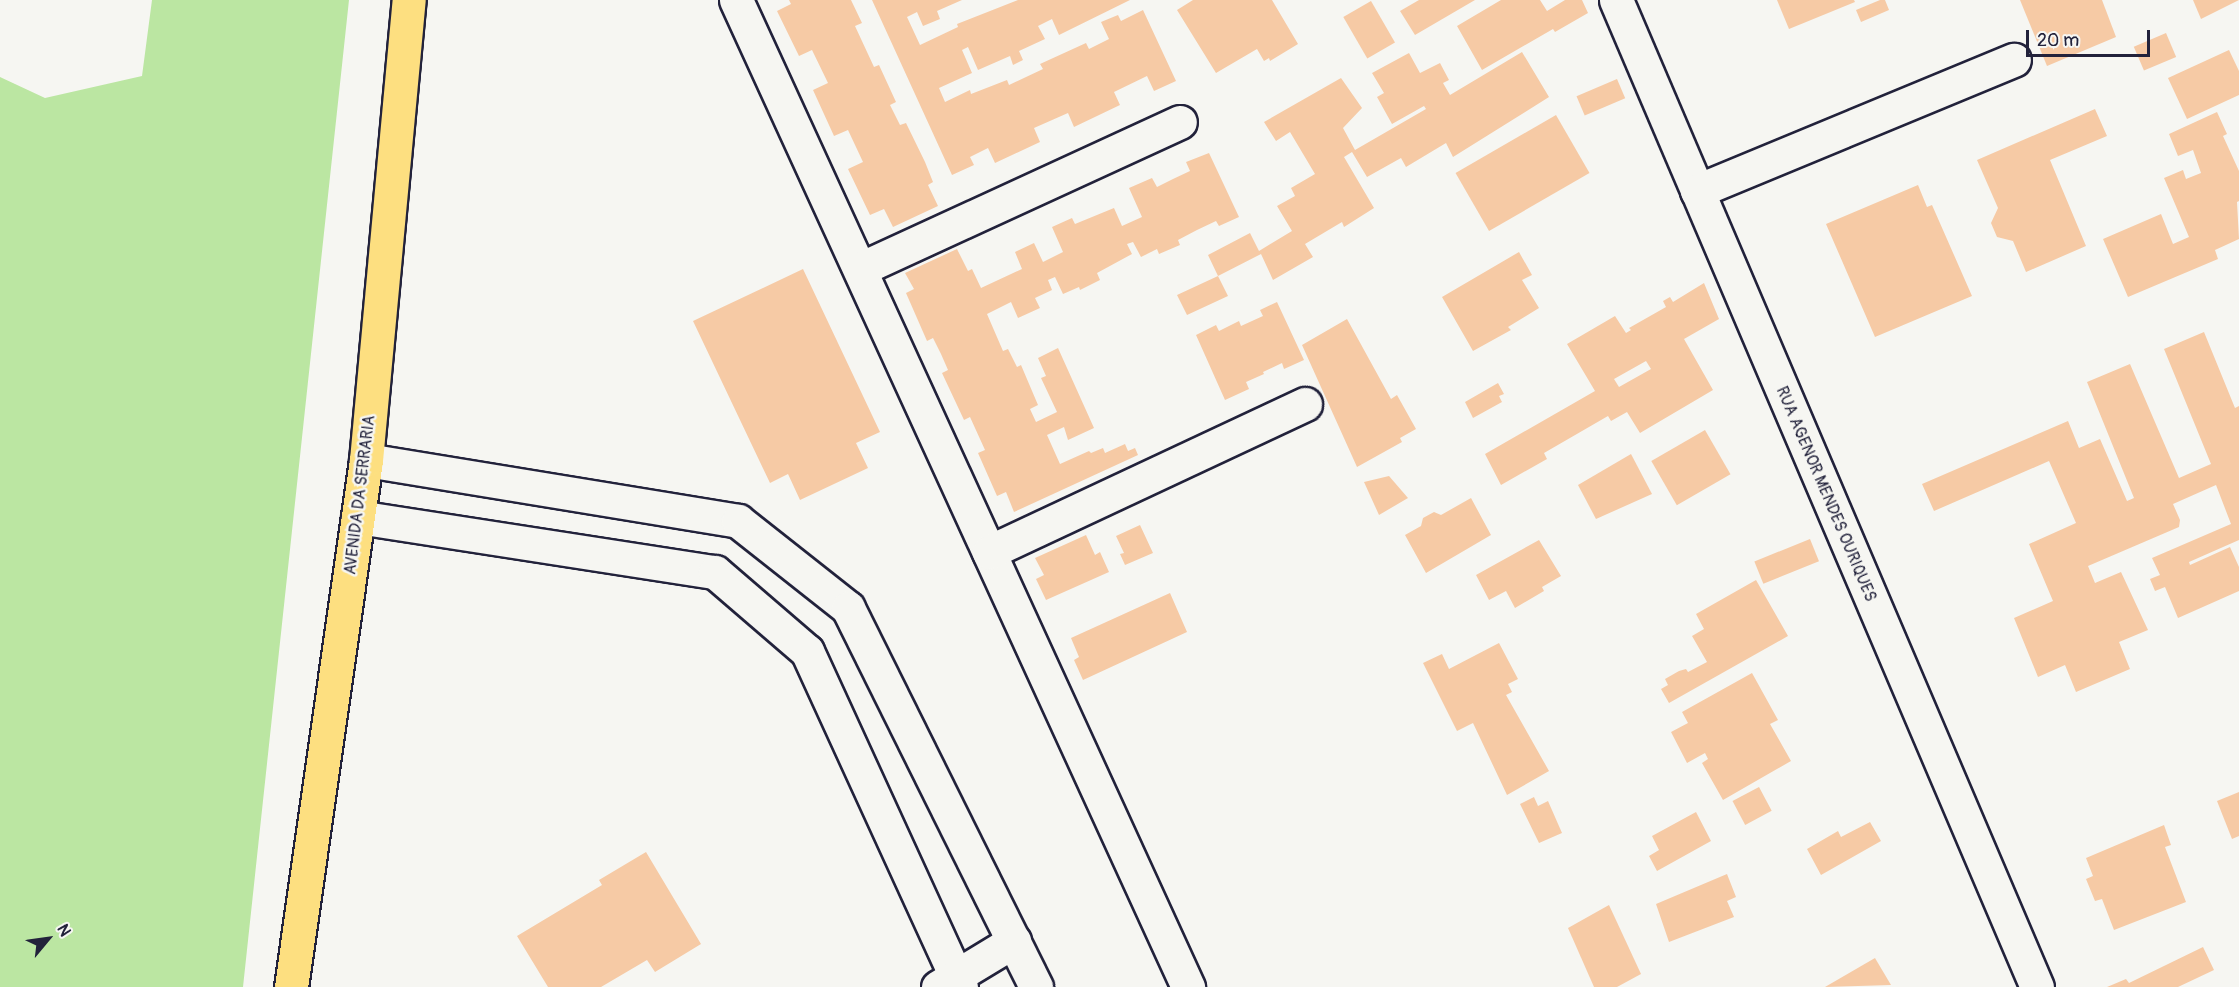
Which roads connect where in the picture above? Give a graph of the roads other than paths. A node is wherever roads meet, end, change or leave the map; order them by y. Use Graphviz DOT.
graph roads {
  1 [pos="409,0"];
  2 [pos="736,0"];
  3 [pos="1616,0"];
  4 [pos="2014,60"];
  5 [pos="1180,122"];
  6 [pos="1697,190"];
  7 [pos="860,269"];
  8 [pos="1305,404"];
  9 [pos="366,460"];
  10 [pos="358,517"];
  11 [pos="989,552"];
  12 [pos="1014,941"];
  13 [pos="952,983"];
  14 [pos="291,987"];
  15 [pos="1036,987"];
  16 [pos="1188,987"];
  17 [pos="2037,987"];
  1 -- 9 [label="main road, AVENIDA DA SERRARIA"];
  2 -- 7 [label="street"];
  3 -- 6 [label="street, RUA AGENOR MENDES OURIQUES"];
  4 -- 6 [label="street"];
  5 -- 7 [label="street"];
  6 -- 17 [label="street, RUA AGENOR MENDES OURIQUES"];
  7 -- 11 [label="street"];
  8 -- 11 [label="street"];
  9 -- 10 [label="main road, AVENIDA DA SERRARIA"];
  9 -- 12 [label="street"];
  10 -- 13 [label="street"];
  10 -- 14 [label="main road, AVENIDA DA SERRARIA"];
  11 -- 16 [label="street"];
  12 -- 13 [label="street"];
  12 -- 15 [label="street"];
}
